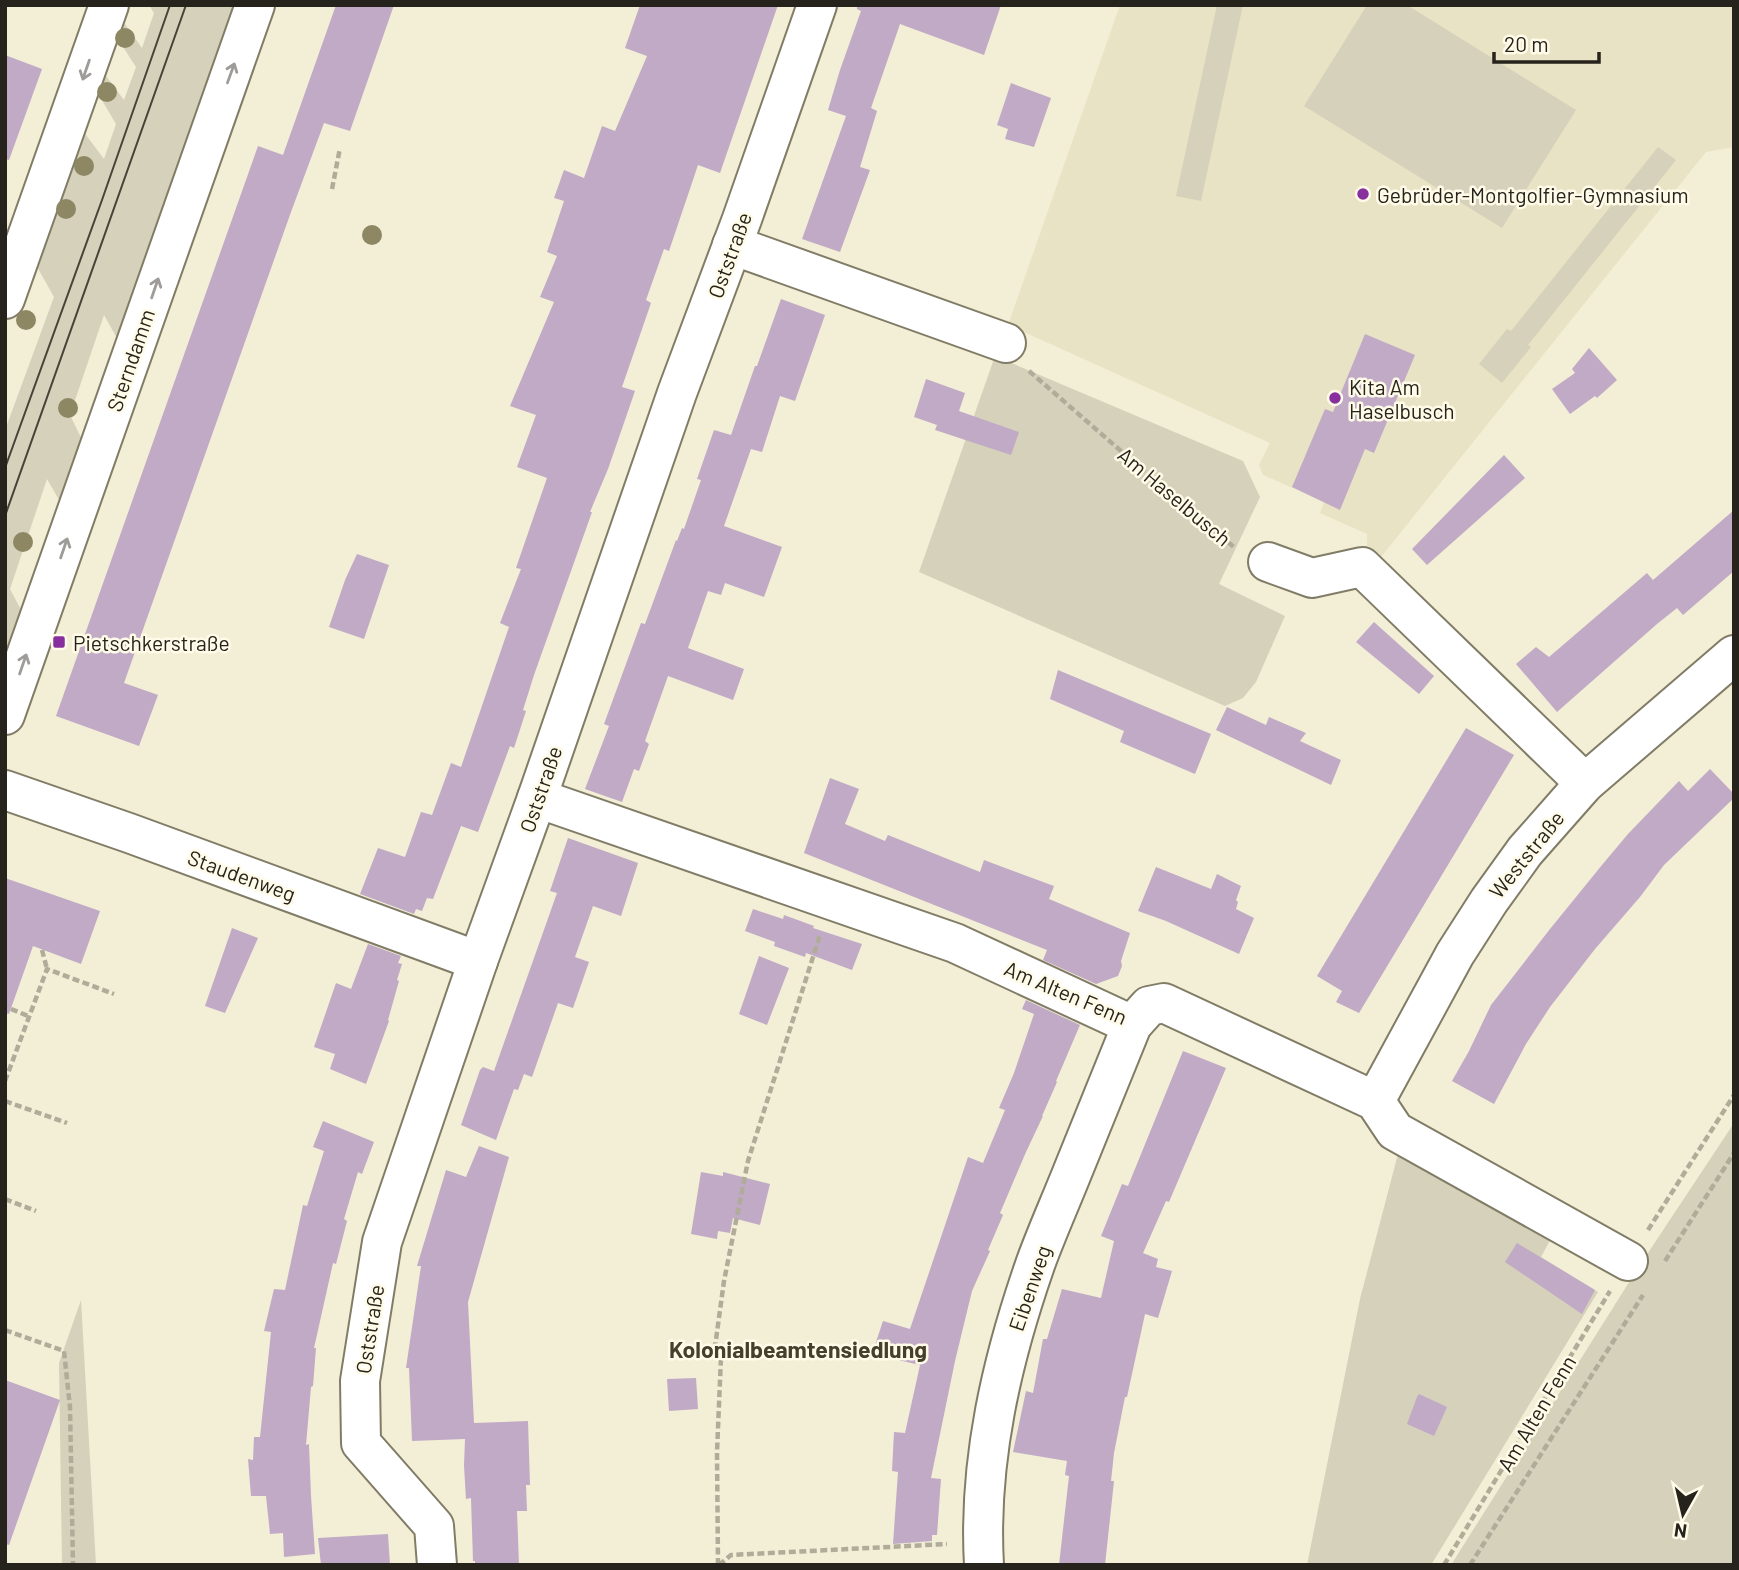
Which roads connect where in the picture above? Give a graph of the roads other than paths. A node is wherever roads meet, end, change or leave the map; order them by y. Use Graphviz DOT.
graph roads {
  1 [pos="108,5"];
  2 [pos="255,5"];
  3 [pos="817,5"];
  4 [pos="732,246"];
  5 [pos="5,299"];
  6 [pos="1006,343"];
  7 [pos="1268,562"];
  8 [pos="1734,654"];
  9 [pos="5,715"];
  10 [pos="1585,783"];
  11 [pos="5,790"];
  12 [pos="537,798"];
  13 [pos="478,961"];
  14 [pos="1132,1025"];
  15 [pos="1376,1101"];
  16 [pos="1643,1275"];
  17 [pos="983,1553"];
  18 [pos="437,1565"];
  1 -- 5 [label="street, one-way"];
  9 -- 2 [label="street, Sterndamm, one-way"];
  3 -- 4 [label="street, Oststraße"];
  4 -- 6 [label="street"];
  4 -- 12 [label="street, Oststraße"];
  7 -- 10 [label="street"];
  8 -- 10 [label="street, Weststraße"];
  10 -- 15 [label="street, Weststraße"];
  11 -- 13 [label="street, Staudenweg"];
  12 -- 13 [label="street, Oststraße"];
  12 -- 14 [label="street, Am Alten Fenn"];
  13 -- 18 [label="street, Oststraße"];
  14 -- 15 [label="street, Am Alten Fenn"];
  14 -- 17 [label="street, Eibenweg"];
  15 -- 16 [label="street"];
}
